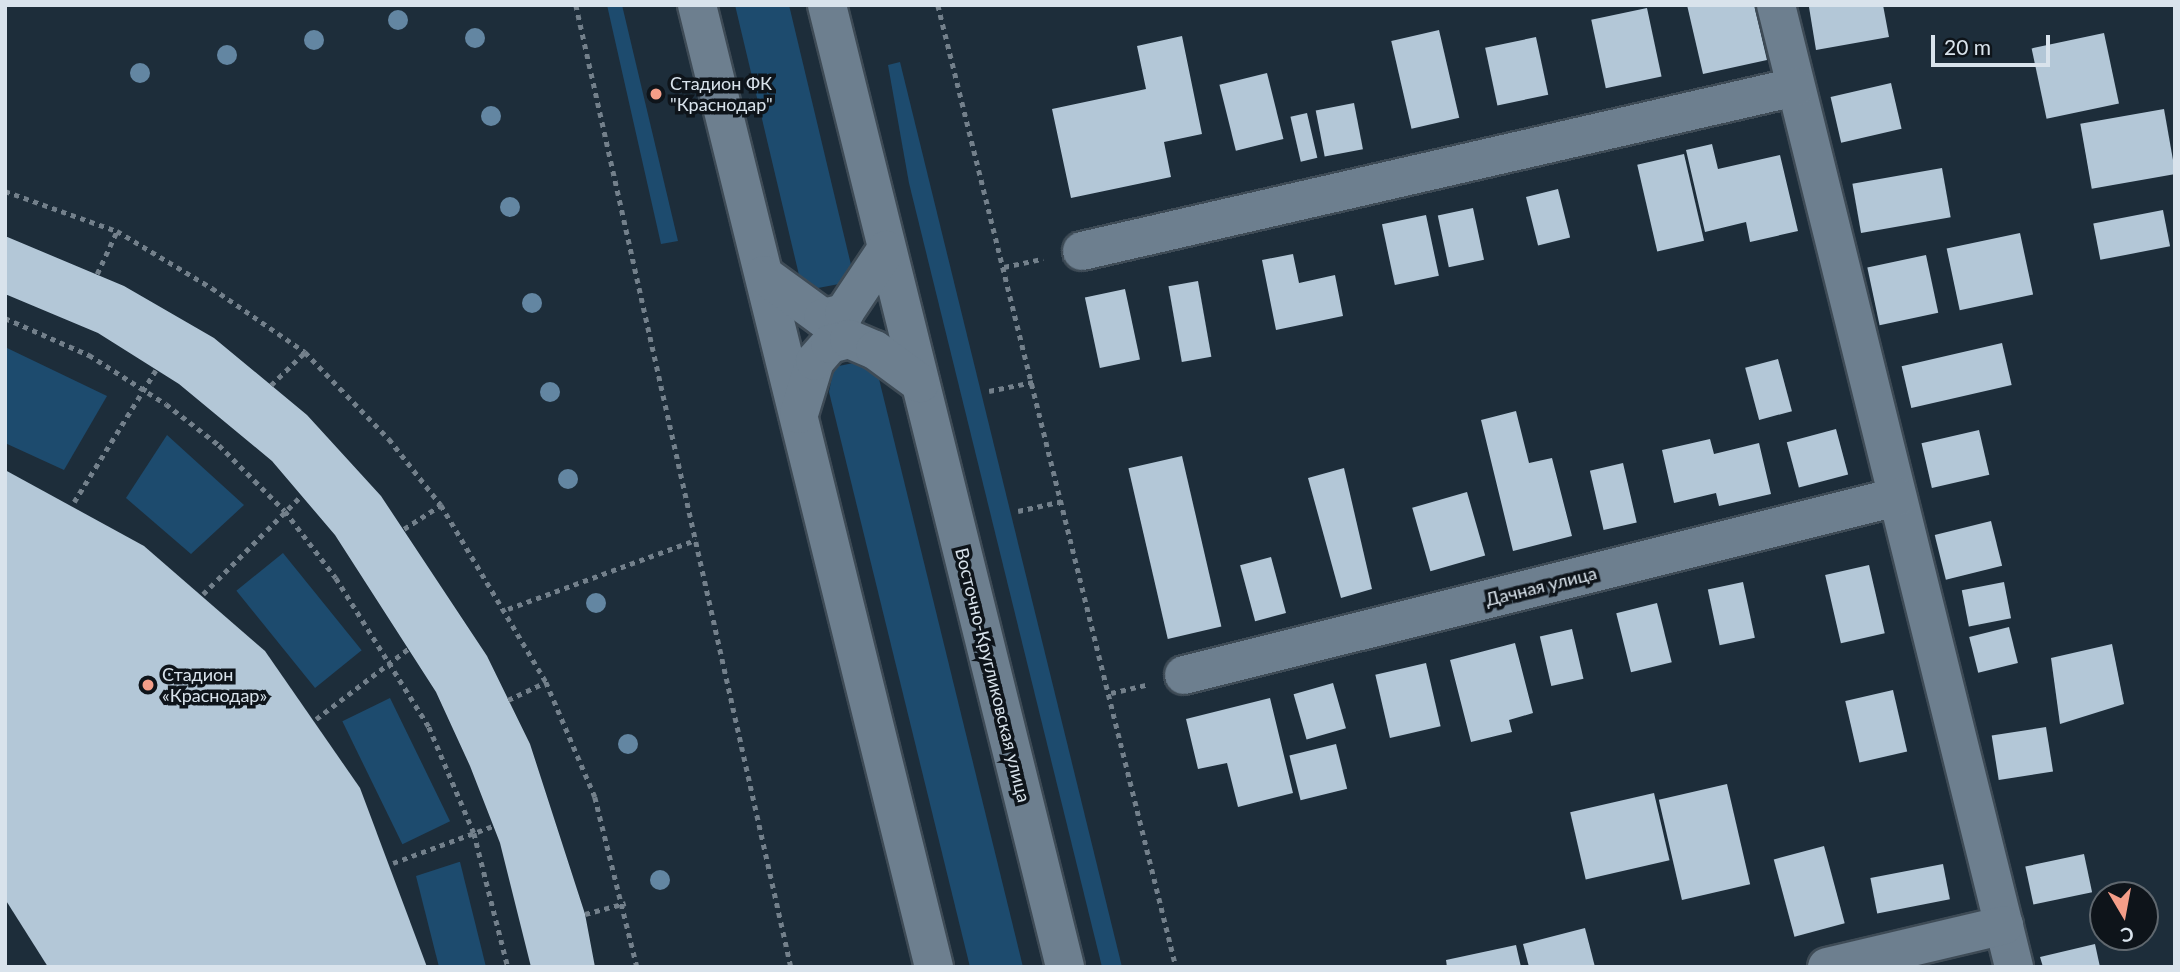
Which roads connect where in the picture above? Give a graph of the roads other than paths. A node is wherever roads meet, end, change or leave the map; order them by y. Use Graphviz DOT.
graph roads {
  1 [pos="697,5"];
  2 [pos="827,5"];
  3 [pos="1776,5"];
  4 [pos="1795,87"];
  5 [pos="886,250"];
  6 [pos="1082,251"];
  7 [pos="764,275"];
  8 [pos="920,383"];
  9 [pos="799,414"];
  10 [pos="1897,497"];
  11 [pos="1184,675"];
  12 [pos="2004,925"];
  13 [pos="934,967"];
  14 [pos="1065,967"];
  15 [pos="1827,967"];
  16 [pos="2014,967"];
  1 -- 7 [label="street"];
  2 -- 5 [label="street, Восточно-Кругликовская улица"];
  3 -- 4 [label="street"];
  4 -- 6 [label="street"];
  4 -- 10 [label="street"];
  5 -- 7 [label="street"];
  5 -- 8 [label="street, Восточно-Кругликовская улица"];
  7 -- 9 [label="street"];
  8 -- 9 [label="street"];
  8 -- 14 [label="street, Восточно-Кругликовская улица"];
  9 -- 13 [label="street"];
  10 -- 11 [label="street, Дачная улица"];
  10 -- 12 [label="street"];
  12 -- 15 [label="street"];
  12 -- 16 [label="street"];
}
